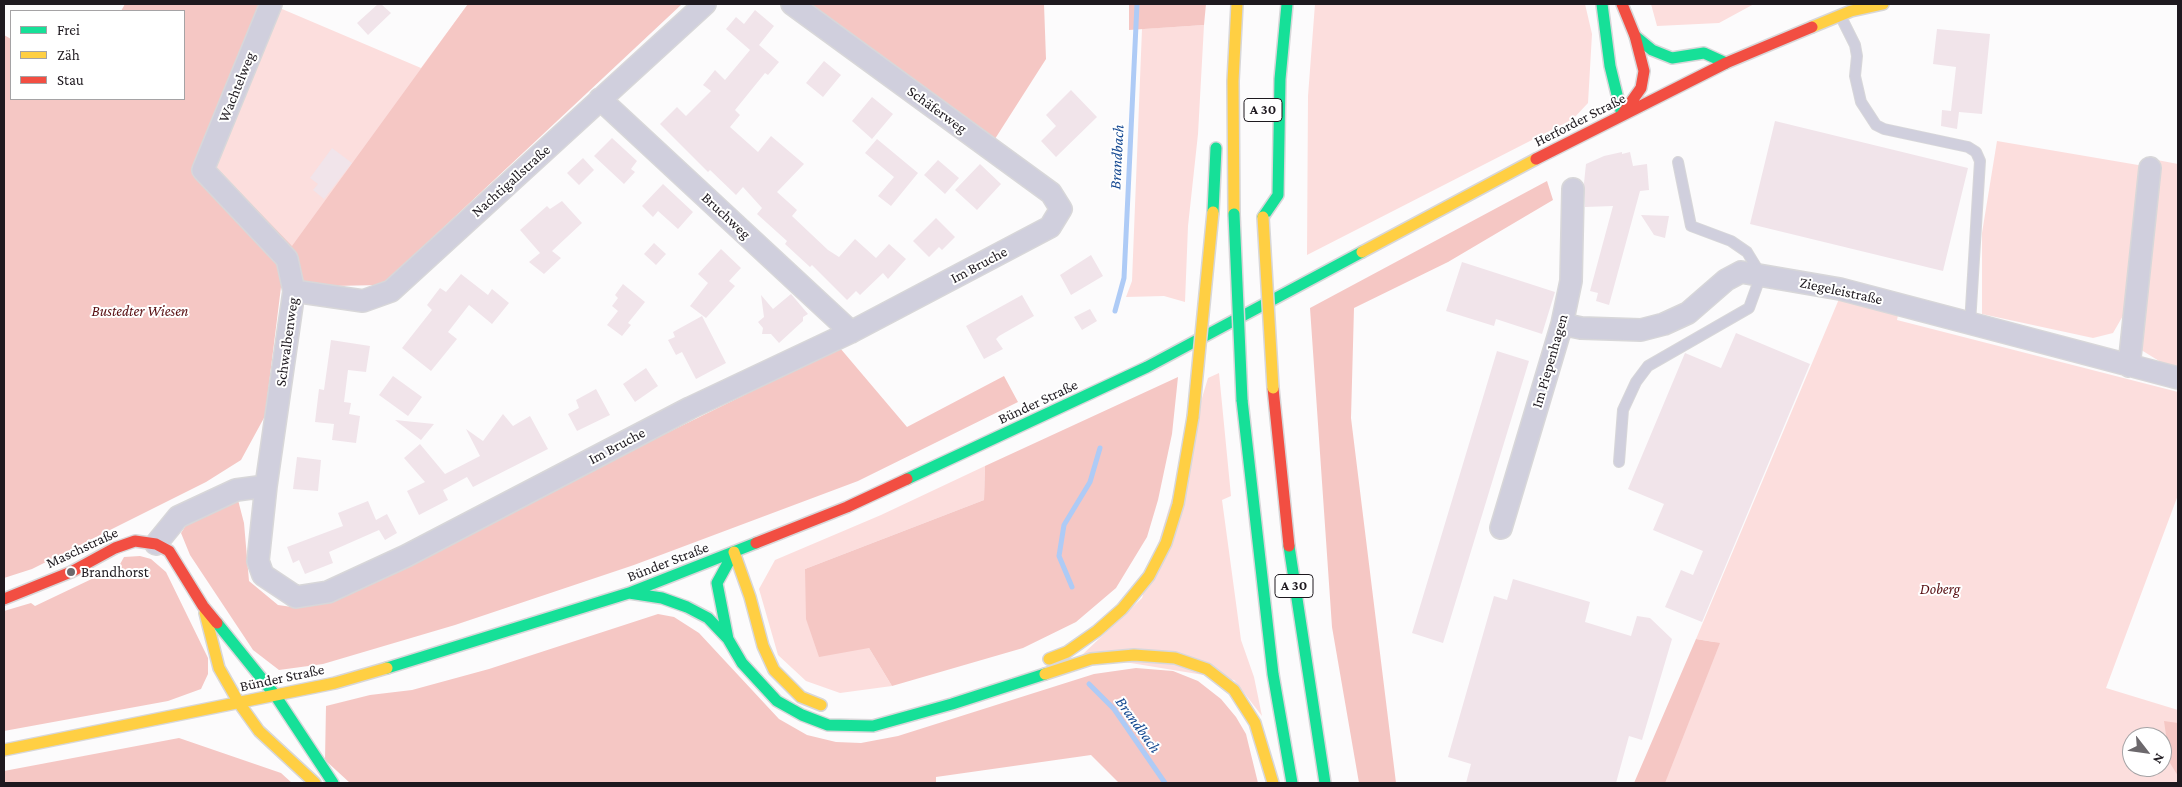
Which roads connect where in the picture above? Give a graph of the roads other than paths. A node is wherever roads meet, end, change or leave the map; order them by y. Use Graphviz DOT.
graph roads {
  1 [pos="272,4"];
  2 [pos="705,4"];
  3 [pos="792,4"];
  4 [pos="1237,4"];
  5 [pos="1287,4"];
  6 [pos="1602,4"];
  7 [pos="1622,4"];
  8 [pos="1883,4"];
  9 [pos="1841,16"];
  10 [pos="1635,36"];
  11 [pos="1726,62"];
  12 [pos="1232,81"];
  13 [pos="600,99"];
  14 [pos="1622,115"];
  15 [pos="1222,116"];
  16 [pos="1217,133"];
  17 [pos="1678,162"];
  18 [pos="2150,168"];
  19 [pos="203,170"];
  20 [pos="1574,189"];
  21 [pos="1263,197"];
  22 [pos="1263,217"];
  23 [pos="1050,227"];
  24 [pos="1761,275"];
  25 [pos="1301,285"];
  26 [pos="294,291"];
  27 [pos="1562,324"];
  28 [pos="1970,324"];
  29 [pos="851,332"];
  30 [pos="2130,366"];
  31 [pos="2178,378"];
  32 [pos="1619,462"];
  33 [pos="266,486"];
  34 [pos="1501,528"];
  35 [pos="156,544"];
  36 [pos="734,552"];
  37 [pos="629,593"];
  38 [pos="4,599"];
  39 [pos="203,606"];
  40 [pos="728,639"];
  41 [pos="985,681"];
  42 [pos="275,694"];
  43 [pos="240,703"];
  44 [pos="833,709"];
  45 [pos="4,750"];
  46 [pos="315,783"];
  47 [pos="333,783"];
  48 [pos="1273,783"];
  49 [pos="1292,783"];
  50 [pos="1324,783"];
  1 -- 19 [label="street, Wachtelweg"];
  2 -- 13 [label="street, Nachtigallstraße"];
  3 -- 23 [label="street, Schäferweg"];
  4 -- 12 [label="main road, A 30"];
  5 -- 22 [label="main road"];
  6 -- 14 [label="main road"];
  7 -- 10 [label="main road"];
  8 -- 9 [label="main road, Herforder Straße"];
  9 -- 11 [label="main road, Herforder Straße"];
  9 -- 28 [label="lane"];
  10 -- 11 [label="main road"];
  10 -- 14 [label="main road"];
  11 -- 14 [label="main road, Herforder Straße"];
  12 -- 15 [label="main road"];
  12 -- 49 [label="main road, A 30, bridge"];
  13 -- 26 [label="street, Nachtigallstraße"];
  13 -- 29 [label="street, Bruchweg"];
  14 -- 25 [label="main road, Herforder Straße"];
  16 -- 41 [label="main road, bridge"];
  17 -- 24 [label="lane"];
  18 -- 30 [label="street"];
  19 -- 26 [label="street, Schwalbenweg"];
  20 -- 27 [label="street, Im Piepenhagen"];
  21 -- 22 [label="main road, A 30"];
  22 -- 50 [label="main road, A 30, bridge"];
  23 -- 29 [label="street, Im Bruche"];
  24 -- 27 [label="street, Ziegeleistraße"];
  24 -- 28 [label="street, Ziegeleistraße"];
  24 -- 32 [label="lane"];
  25 -- 36 [label="main road, Bünder Straße"];
  26 -- 33 [label="street, Schwalbenweg"];
  27 -- 34 [label="street, Im Piepenhagen"];
  28 -- 30 [label="street, Ziegeleistraße"];
  29 -- 33 [label="street, Im Bruche"];
  30 -- 31 [label="street, Ziegeleistraße"];
  33 -- 35 [label="street"];
  35 -- 38 [label="main road, Maschstraße"];
  35 -- 39 [label="main road"];
  36 -- 37 [label="main road, Bünder Straße"];
  36 -- 40 [label="main road"];
  36 -- 44 [label="main road"];
  37 -- 40 [label="main road"];
  37 -- 42 [label="main road, Bünder Straße"];
  39 -- 42 [label="main road"];
  39 -- 43 [label="main road"];
  40 -- 48 [label="main road"];
  42 -- 43 [label="main road, Bünder Straße"];
  42 -- 47 [label="main road"];
  43 -- 45 [label="main road, Bünder Straße"];
  43 -- 46 [label="main road"];
}
